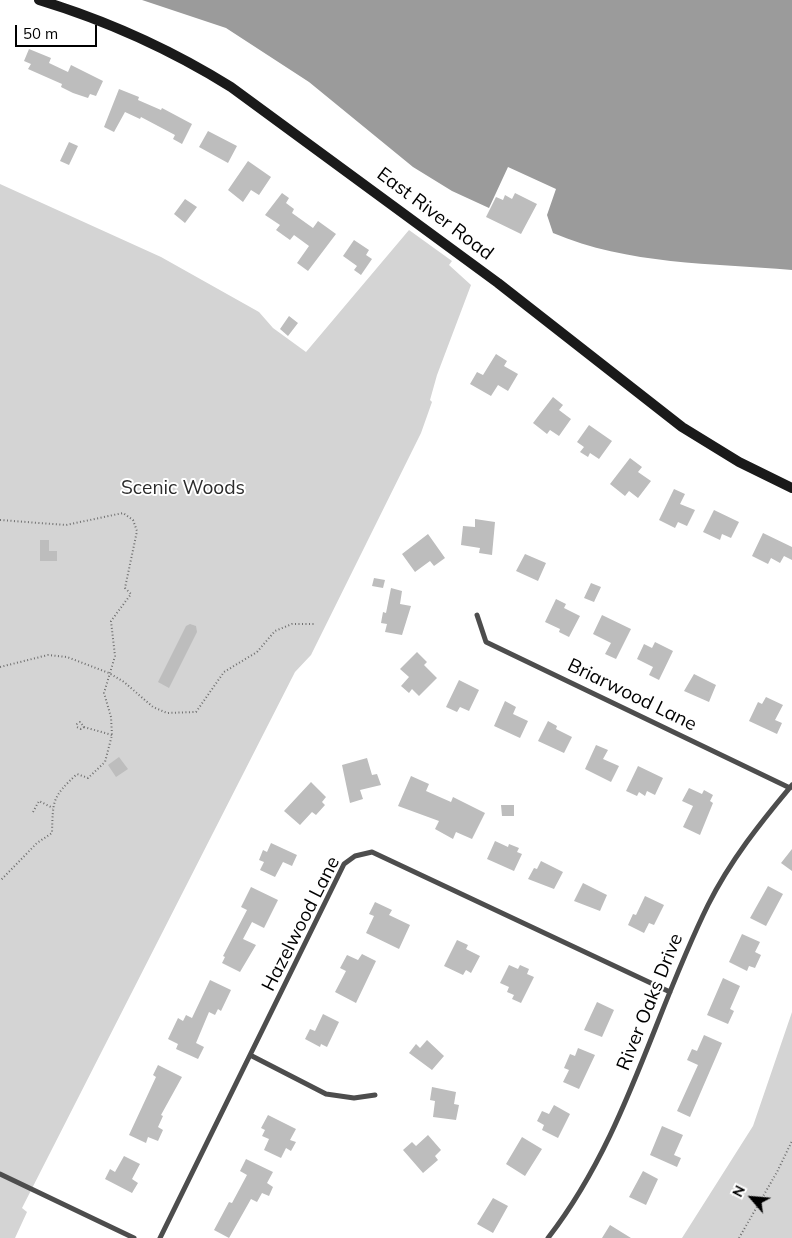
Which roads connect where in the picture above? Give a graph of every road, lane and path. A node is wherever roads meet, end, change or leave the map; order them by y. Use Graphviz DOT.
graph roads {
  1 [pos="39,0"];
  2 [pos="792,488"];
  3 [pos="0,520"];
  4 [pos="477,615"];
  5 [pos="316,624"];
  6 [pos="0,667"];
  7 [pos="109,673"];
  8 [pos="84,727"];
  9 [pos="112,734"];
  10 [pos="105,762"];
  11 [pos="108,764"];
  12 [pos="791,786"];
  13 [pos="53,808"];
  14 [pos="33,812"];
  15 [pos="0,881"];
  16 [pos="670,992"];
  17 [pos="252,1056"];
  18 [pos="375,1094"];
  19 [pos="792,1141"];
  20 [pos="0,1174"];
  21 [pos="134,1238"];
  22 [pos="160,1238"];
  23 [pos="548,1238"];
  24 [pos="739,1238"];
  1 -- 2 [label="main road, East River Road"];
  3 -- 7 [label="path"];
  4 -- 12 [label="street, Briarwood Lane"];
  5 -- 7 [label="path"];
  6 -- 7 [label="path"];
  7 -- 9 [label="path"];
  8 -- 9 [label="path"];
  9 -- 10 [label="path"];
  10 -- 11 [label="path"];
  10 -- 13 [label="path"];
  12 -- 16 [label="street, River Oaks Drive"];
  13 -- 14 [label="path"];
  13 -- 15 [label="path"];
  16 -- 17 [label="street, Hazelwood Lane"];
  16 -- 23 [label="street, River Oaks Drive"];
  17 -- 18 [label="street"];
  17 -- 22 [label="street, Hazelwood Lane"];
  19 -- 24 [label="path"];
  20 -- 21 [label="street"];
}
